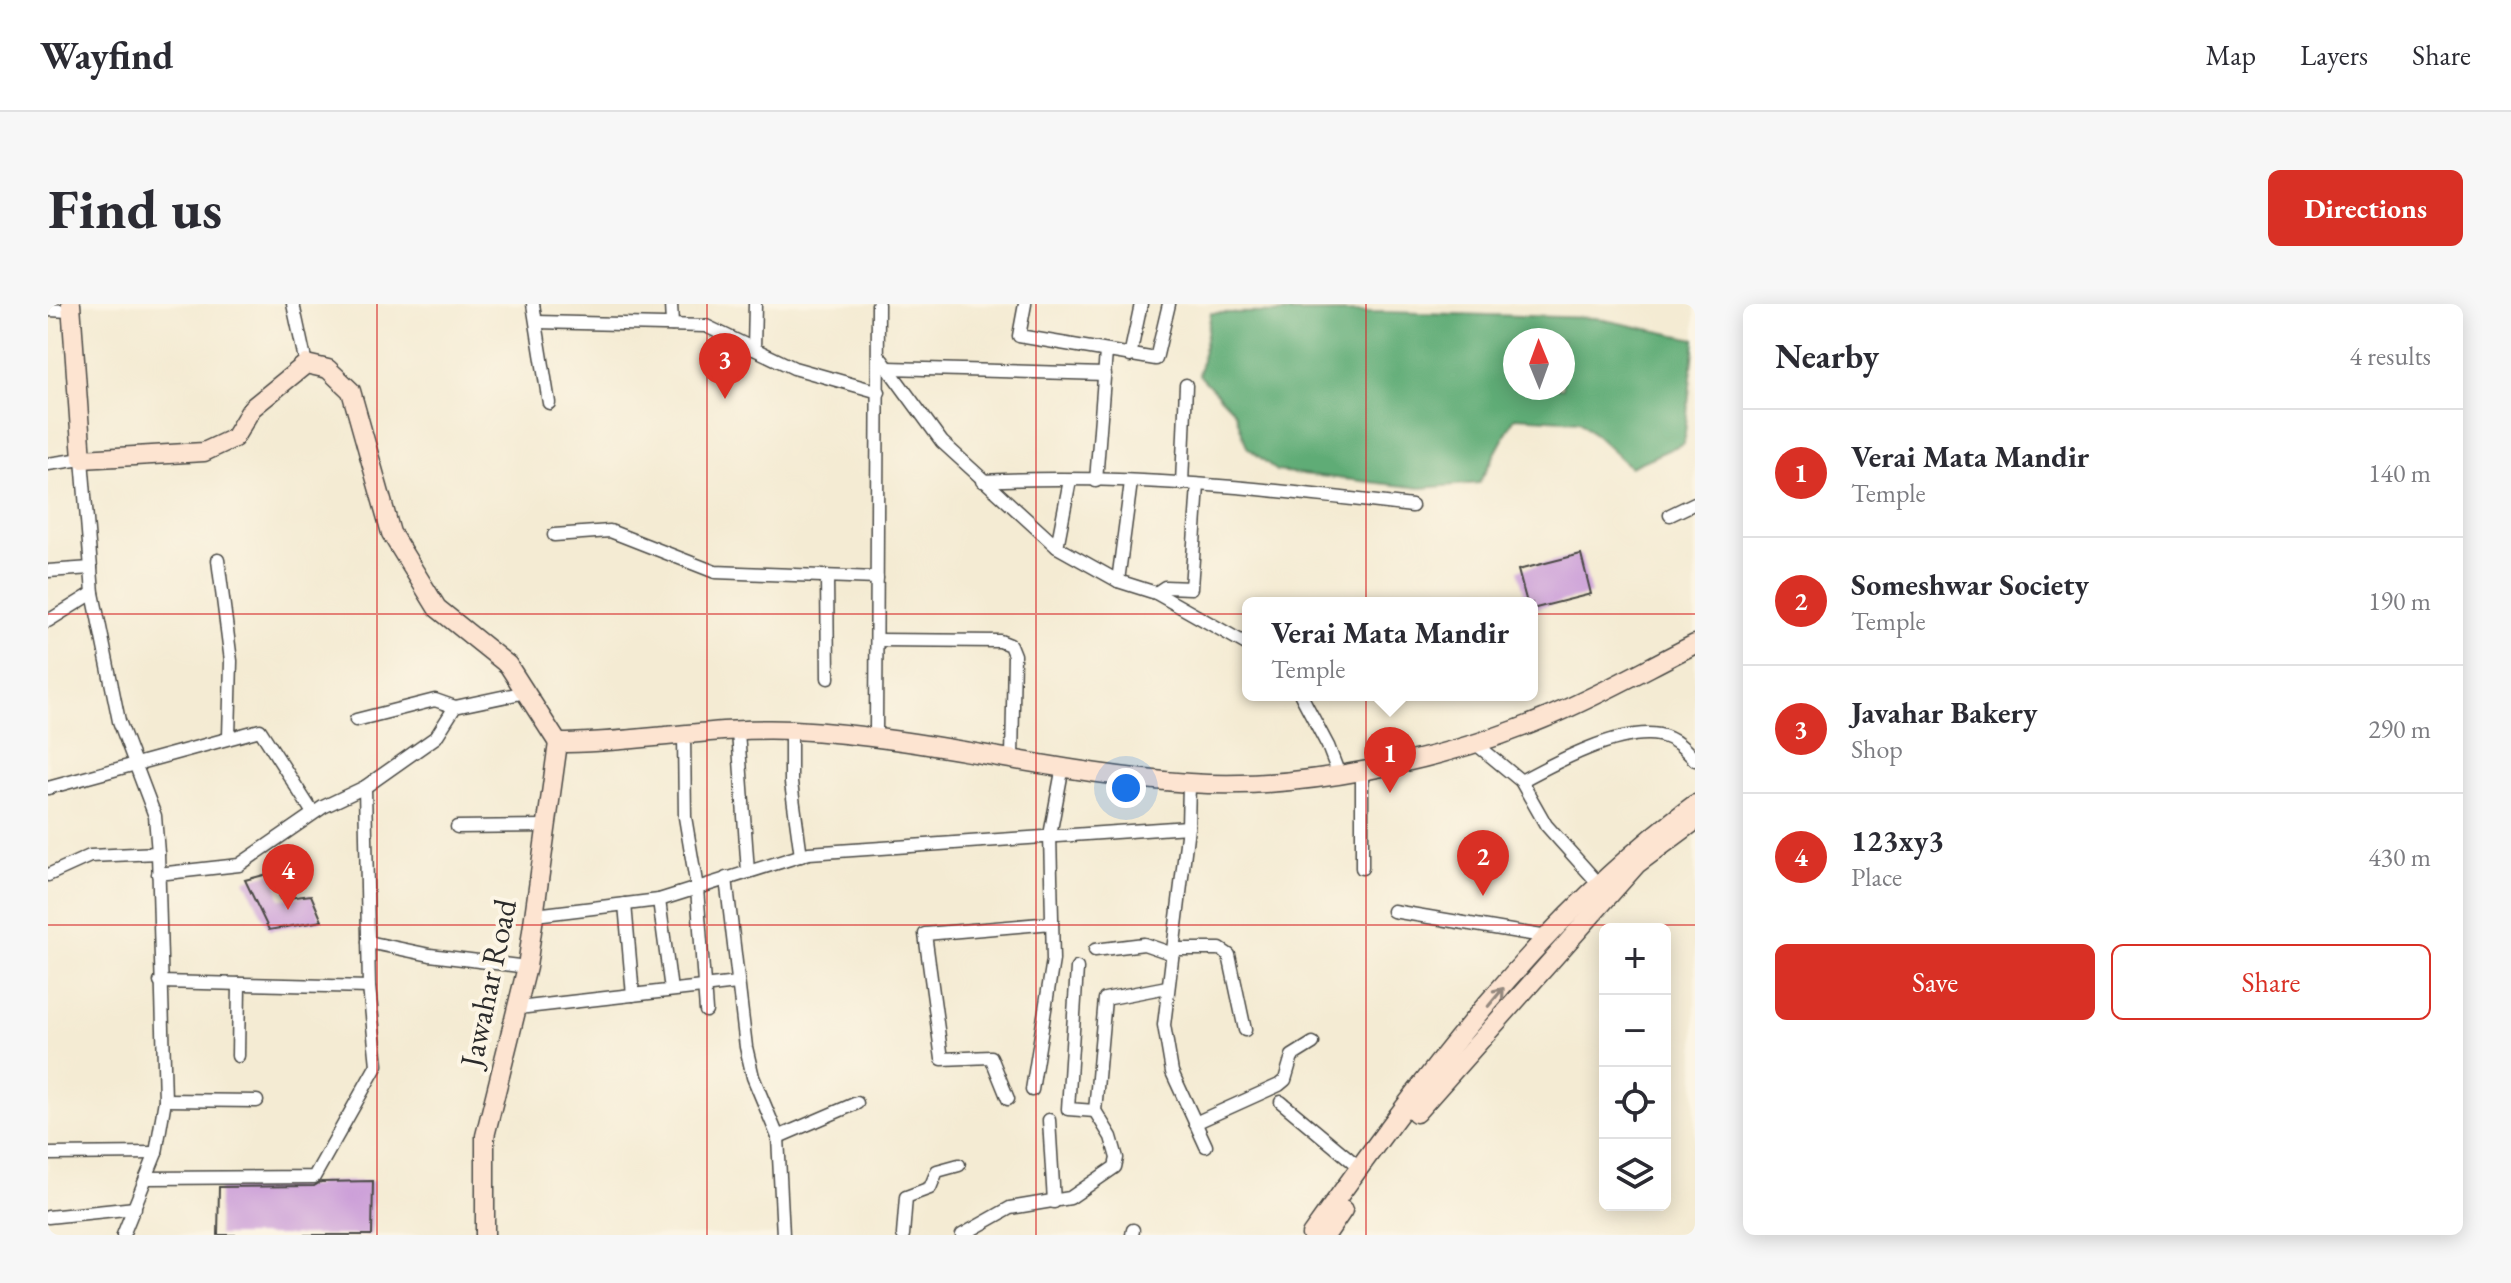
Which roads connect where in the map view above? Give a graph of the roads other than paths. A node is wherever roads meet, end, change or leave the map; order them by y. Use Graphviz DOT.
graph roads {
  1 [pos="293,304"];
  2 [pos="533,304"];
  3 [pos="671,304"];
  4 [pos="755,304"];
  5 [pos="878,304"];
  6 [pos="1025,304"];
  7 [pos="1141,304"];
  8 [pos="1169,304"];
  9 [pos="71,307"];
  10 [pos="48,310"];
  11 [pos="537,322"];
  12 [pos="672,325"];
  13 [pos="754,349"];
  14 [pos="1106,352"];
  15 [pos="879,356"];
  16 [pos="1130,356"];
  17 [pos="306,364"];
  18 [pos="888,368"];
  19 [pos="1105,374"];
  20 [pos="1186,385"];
  21 [pos="879,392"];
  22 [pos="549,403"];
  23 [pos="82,459"];
  24 [pos="48,464"];
  25 [pos="1070,480"];
  26 [pos="982,481"];
  27 [pos="1096,481"];
  28 [pos="1131,482"];
  29 [pos="1182,484"];
  30 [pos="1198,485"];
  31 [pos="1695,503"];
  32 [pos="1412,506"];
  33 [pos="1670,515"];
  34 [pos="554,535"];
  35 [pos="1057,547"];
  36 [pos="218,560"];
  37 [pos="91,568"];
  38 [pos="48,571"];
  39 [pos="827,576"];
  40 [pos="877,578"];
  41 [pos="1118,581"];
  42 [pos="93,593"];
  43 [pos="1156,593"];
  44 [pos="48,621"];
  45 [pos="877,640"];
  46 [pos="1242,642"];
  47 [pos="1695,644"];
  48 [pos="828,678"];
  49 [pos="526,692"];
  50 [pos="1304,701"];
  51 [pos="455,707"];
  52 [pos="356,720"];
  53 [pos="791,730"];
  54 [pos="738,732"];
  55 [pos="684,735"];
  56 [pos="229,737"];
  57 [pos="876,737"];
  58 [pos="558,743"];
  59 [pos="1476,744"];
  60 [pos="1012,758"];
  61 [pos="1695,760"];
  62 [pos="133,762"];
  63 [pos="1063,766"];
  64 [pos="1362,770"];
  65 [pos="1338,772"];
  66 [pos="1521,781"];
  67 [pos="1189,783"];
  68 [pos="365,787"];
  69 [pos="48,788"];
  70 [pos="1695,804"];
  71 [pos="313,813"];
  72 [pos="1695,821"];
  73 [pos="547,826"];
  74 [pos="457,827"];
  75 [pos="1188,827"];
  76 [pos="1050,835"];
  77 [pos="158,853"];
  78 [pos="801,856"];
  79 [pos="1633,860"];
  80 [pos="1362,868"];
  81 [pos="748,872"];
  82 [pos="158,874"];
  83 [pos="48,875"];
  84 [pos="726,878"];
  85 [pos="1598,883"];
  86 [pos="697,888"];
  87 [pos="659,900"];
  88 [pos="625,904"];
  89 [pos="1393,911"];
  90 [pos="535,915"];
  91 [pos="1052,923"];
  92 [pos="1548,937"];
  93 [pos="368,942"];
  94 [pos="1095,950"];
  95 [pos="1173,952"];
  96 [pos="527,967"];
  97 [pos="1077,968"];
  98 [pos="160,982"];
  99 [pos="737,983"];
  100 [pos="239,984"];
  101 [pos="703,986"];
  102 [pos="369,987"];
  103 [pos="1167,987"];
  104 [pos="671,990"];
  105 [pos="633,995"];
  106 [pos="518,1008"];
  107 [pos="706,1011"];
  108 [pos="1245,1030"];
  109 [pos="1313,1043"];
  110 [pos="238,1056"];
  111 [pos="1430,1086"];
  112 [pos="1032,1090"];
  113 [pos="1008,1099"];
  114 [pos="165,1100"];
  115 [pos="257,1101"];
  116 [pos="1281,1102"];
  117 [pos="857,1103"];
  118 [pos="1095,1111"];
  119 [pos="1049,1120"];
  120 [pos="1195,1123"];
  121 [pos="778,1137"];
  122 [pos="1206,1146"];
  123 [pos="156,1153"];
  124 [pos="48,1154"];
  125 [pos="959,1165"];
  126 [pos="1359,1167"];
  127 [pos="146,1178"];
  128 [pos="1054,1202"];
  129 [pos="135,1208"];
  130 [pos="48,1217"];
  131 [pos="123,1235"];
  132 [pos="485,1235"];
  133 [pos="783,1235"];
  134 [pos="903,1235"];
  135 [pos="962,1235"];
  136 [pos="1311,1235"];
  137 [pos="1326,1235"];
  1 -- 17 [label="street"];
  2 -- 11 [label="street"];
  3 -- 12 [label="street"];
  4 -- 13 [label="street"];
  5 -- 15 [label="street"];
  6 -- 14 [label="street"];
  7 -- 16 [label="street"];
  8 -- 16 [label="street"];
  9 -- 10 [label="street"];
  9 -- 23 [label="street"];
  11 -- 12 [label="street"];
  11 -- 22 [label="street"];
  12 -- 13 [label="street"];
  13 -- 21 [label="street"];
  14 -- 16 [label="street"];
  14 -- 19 [label="street"];
  15 -- 18 [label="street"];
  15 -- 21 [label="street"];
  17 -- 23 [label="street"];
  17 -- 49 [label="street"];
  18 -- 19 [label="street"];
  18 -- 26 [label="street"];
  19 -- 27 [label="street"];
  20 -- 29 [label="street"];
  21 -- 40 [label="street"];
  23 -- 24 [label="street"];
  23 -- 37 [label="street"];
  25 -- 26 [label="street"];
  25 -- 27 [label="street"];
  25 -- 35 [label="street"];
  26 -- 35 [label="street"];
  27 -- 28 [label="street"];
  28 -- 29 [label="street"];
  28 -- 41 [label="street"];
  29 -- 30 [label="street"];
  30 -- 32 [label="street"];
  30 -- 43 [label="street"];
  31 -- 33 [label="street"];
  34 -- 39 [label="street"];
  35 -- 41 [label="street"];
  36 -- 56 [label="street"];
  37 -- 38 [label="street"];
  37 -- 42 [label="street"];
  39 -- 40 [label="street"];
  39 -- 48 [label="street"];
  40 -- 45 [label="street"];
  41 -- 43 [label="street"];
  42 -- 44 [label="street"];
  42 -- 62 [label="street"];
  43 -- 46 [label="street"];
  45 -- 57 [label="street"];
  45 -- 60 [label="street"];
  47 -- 59 [label="street"];
  49 -- 51 [label="street"];
  49 -- 58 [label="street"];
  50 -- 65 [label="street"];
  51 -- 52 [label="street"];
  51 -- 68 [label="street"];
  53 -- 54 [label="street"];
  53 -- 57 [label="street"];
  53 -- 78 [label="street"];
  54 -- 55 [label="street"];
  54 -- 81 [label="street"];
  55 -- 58 [label="street"];
  55 -- 86 [label="street"];
  56 -- 62 [label="street"];
  56 -- 71 [label="street"];
  57 -- 60 [label="street"];
  58 -- 73 [label="street, Jawahar Road"];
  59 -- 64 [label="street"];
  59 -- 66 [label="street"];
  60 -- 63 [label="street"];
  61 -- 66 [label="street"];
  62 -- 69 [label="street"];
  62 -- 77 [label="street"];
  63 -- 67 [label="street"];
  63 -- 76 [label="street"];
  64 -- 65 [label="street"];
  64 -- 80 [label="street"];
  65 -- 67 [label="street"];
  66 -- 85 [label="street"];
  67 -- 75 [label="street"];
  68 -- 71 [label="street"];
  68 -- 93 [label="street"];
  70 -- 79 [label="street"];
  71 -- 82 [label="street"];
  72 -- 79 [label="street"];
  73 -- 74 [label="street"];
  73 -- 90 [label="street, Jawahar Road"];
  75 -- 76 [label="street"];
  75 -- 95 [label="street"];
  76 -- 78 [label="street"];
  76 -- 91 [label="street"];
  77 -- 82 [label="street"];
  77 -- 83 [label="street"];
  78 -- 81 [label="street"];
  79 -- 85 [label="street"];
  79 -- 111 [label="street"];
  81 -- 84 [label="street"];
  82 -- 98 [label="street"];
  84 -- 86 [label="street"];
  84 -- 99 [label="street"];
  85 -- 92 [label="street"];
  86 -- 87 [label="street"];
  86 -- 101 [label="street"];
  87 -- 88 [label="street"];
  87 -- 104 [label="street"];
  88 -- 90 [label="street"];
  88 -- 105 [label="street"];
  89 -- 92 [label="street"];
  90 -- 96 [label="street, Jawahar Road"];
  91 -- 112 [label="street"];
  91 -- 113 [label="street"];
  111 -- 92 [label="street, one-way"];
  93 -- 96 [label="street"];
  93 -- 102 [label="street"];
  94 -- 95 [label="street"];
  95 -- 103 [label="street"];
  95 -- 108 [label="street"];
  96 -- 106 [label="street, Jawahar Road"];
  97 -- 118 [label="street"];
  98 -- 100 [label="street"];
  98 -- 114 [label="street"];
  99 -- 101 [label="street"];
  99 -- 121 [label="street"];
  100 -- 102 [label="street"];
  100 -- 110 [label="street"];
  101 -- 104 [label="street"];
  101 -- 107 [label="street"];
  102 -- 127 [label="street"];
  103 -- 118 [label="street"];
  103 -- 120 [label="street"];
  104 -- 105 [label="street"];
  105 -- 106 [label="street"];
  106 -- 132 [label="street, Jawahar Road"];
  109 -- 120 [label="street"];
  111 -- 126 [label="street"];
  111 -- 137 [label="street"];
  114 -- 115 [label="street"];
  114 -- 123 [label="street"];
  116 -- 126 [label="street"];
  117 -- 121 [label="street"];
  118 -- 128 [label="street"];
  119 -- 128 [label="street"];
  120 -- 122 [label="street"];
  121 -- 133 [label="street"];
  123 -- 124 [label="street"];
  123 -- 127 [label="street"];
  125 -- 134 [label="street"];
  126 -- 136 [label="street"];
  127 -- 129 [label="street"];
  128 -- 135 [label="street"];
  129 -- 130 [label="street"];
  129 -- 131 [label="street"];
}
